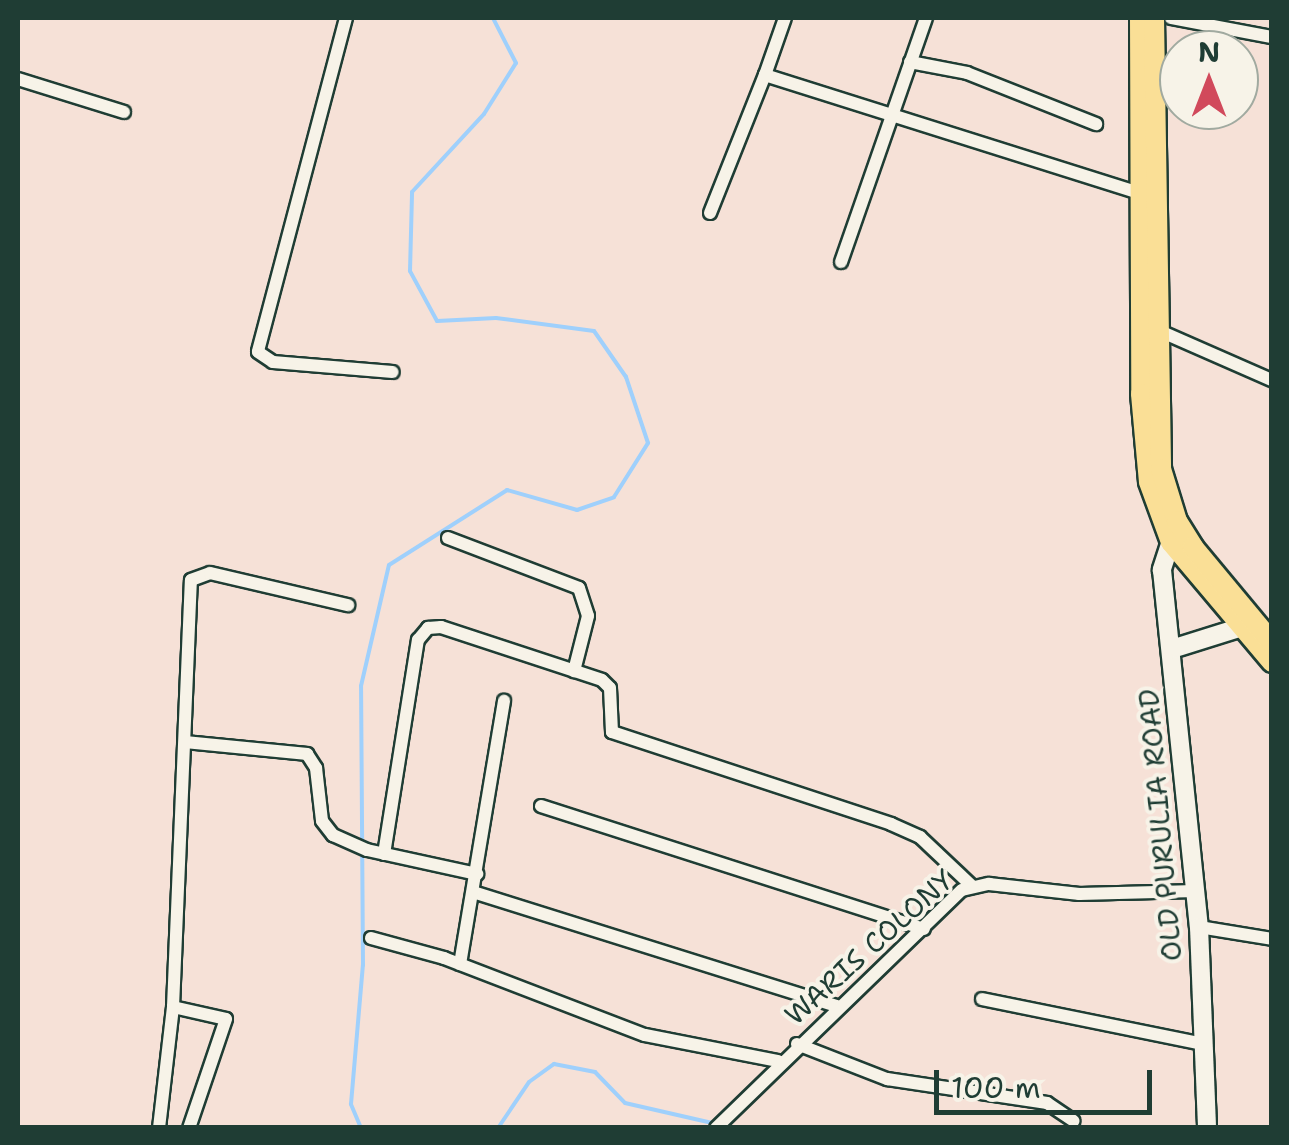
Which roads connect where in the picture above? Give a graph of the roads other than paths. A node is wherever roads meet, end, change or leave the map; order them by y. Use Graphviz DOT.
graph roads {
  1 [pos="346,18"];
  2 [pos="786,18"];
  3 [pos="926,18"];
  4 [pos="1140,18"];
  5 [pos="1154,18"];
  6 [pos="1171,18"];
  7 [pos="1272,37"];
  8 [pos="910,62"];
  9 [pos="765,75"];
  10 [pos="18,79"];
  11 [pos="124,112"];
  12 [pos="891,115"];
  13 [pos="1096,124"];
  14 [pos="1140,193"];
  15 [pos="710,213"];
  16 [pos="841,262"];
  17 [pos="1156,329"];
  18 [pos="392,372"];
  19 [pos="1272,380"];
  20 [pos="1176,521"];
  21 [pos="448,538"];
  22 [pos="1170,542"];
  23 [pos="348,605"];
  24 [pos="1247,628"];
  25 [pos="1272,642"];
  26 [pos="1172,649"];
  27 [pos="1272,662"];
  28 [pos="574,670"];
  29 [pos="504,701"];
  30 [pos="184,742"];
  31 [pos="542,806"];
  32 [pos="384,854"];
  33 [pos="476,874"];
  34 [pos="972,886"];
  35 [pos="1196,891"];
  36 [pos="473,892"];
  37 [pos="1199,926"];
  38 [pos="924,929"];
  39 [pos="371,938"];
  40 [pos="1272,939"];
  41 [pos="460,964"];
  42 [pos="982,999"];
  43 [pos="837,1006"];
  44 [pos="173,1007"];
  45 [pos="798,1044"];
  46 [pos="1203,1044"];
  47 [pos="778,1061"];
  48 [pos="1074,1120"];
  49 [pos="720,1123"];
  50 [pos="159,1128"];
  51 [pos="189,1128"];
  52 [pos="1207,1128"];
  1 -- 18 [label="street"];
  2 -- 9 [label="street"];
  3 -- 8 [label="street"];
  4 -- 14 [label="highway"];
  5 -- 17 [label="highway"];
  6 -- 7 [label="street"];
  8 -- 12 [label="street"];
  8 -- 13 [label="street"];
  9 -- 12 [label="street"];
  9 -- 15 [label="street"];
  10 -- 11 [label="street"];
  12 -- 14 [label="street"];
  12 -- 16 [label="street"];
  14 -- 22 [label="highway"];
  17 -- 19 [label="street"];
  17 -- 20 [label="highway"];
  20 -- 22 [label="main road, OLD PURULIA ROAD"];
  20 -- 24 [label="highway"];
  21 -- 28 [label="street"];
  22 -- 24 [label="highway"];
  22 -- 26 [label="main road, OLD PURULIA ROAD"];
  23 -- 30 [label="street"];
  24 -- 25 [label="highway"];
  24 -- 26 [label="main road"];
  24 -- 27 [label="highway"];
  26 -- 35 [label="main road, OLD PURULIA ROAD"];
  28 -- 32 [label="street"];
  28 -- 34 [label="street"];
  29 -- 33 [label="street"];
  30 -- 32 [label="street"];
  30 -- 44 [label="street"];
  31 -- 38 [label="street"];
  32 -- 33 [label="street"];
  33 -- 36 [label="street"];
  34 -- 35 [label="street, WARIS COLONY"];
  34 -- 38 [label="street, WARIS COLONY"];
  35 -- 37 [label="main road, OLD PURULIA ROAD"];
  36 -- 41 [label="street"];
  36 -- 43 [label="street"];
  37 -- 40 [label="street"];
  37 -- 46 [label="main road, OLD PURULIA ROAD"];
  38 -- 43 [label="street, WARIS COLONY"];
  39 -- 41 [label="street"];
  41 -- 47 [label="street"];
  42 -- 46 [label="street"];
  43 -- 45 [label="street, WARIS COLONY"];
  44 -- 50 [label="street"];
  44 -- 51 [label="street"];
  45 -- 47 [label="street, WARIS COLONY"];
  45 -- 48 [label="street"];
  46 -- 52 [label="main road, OLD PURULIA ROAD"];
  47 -- 49 [label="street, WARIS COLONY"];
}
